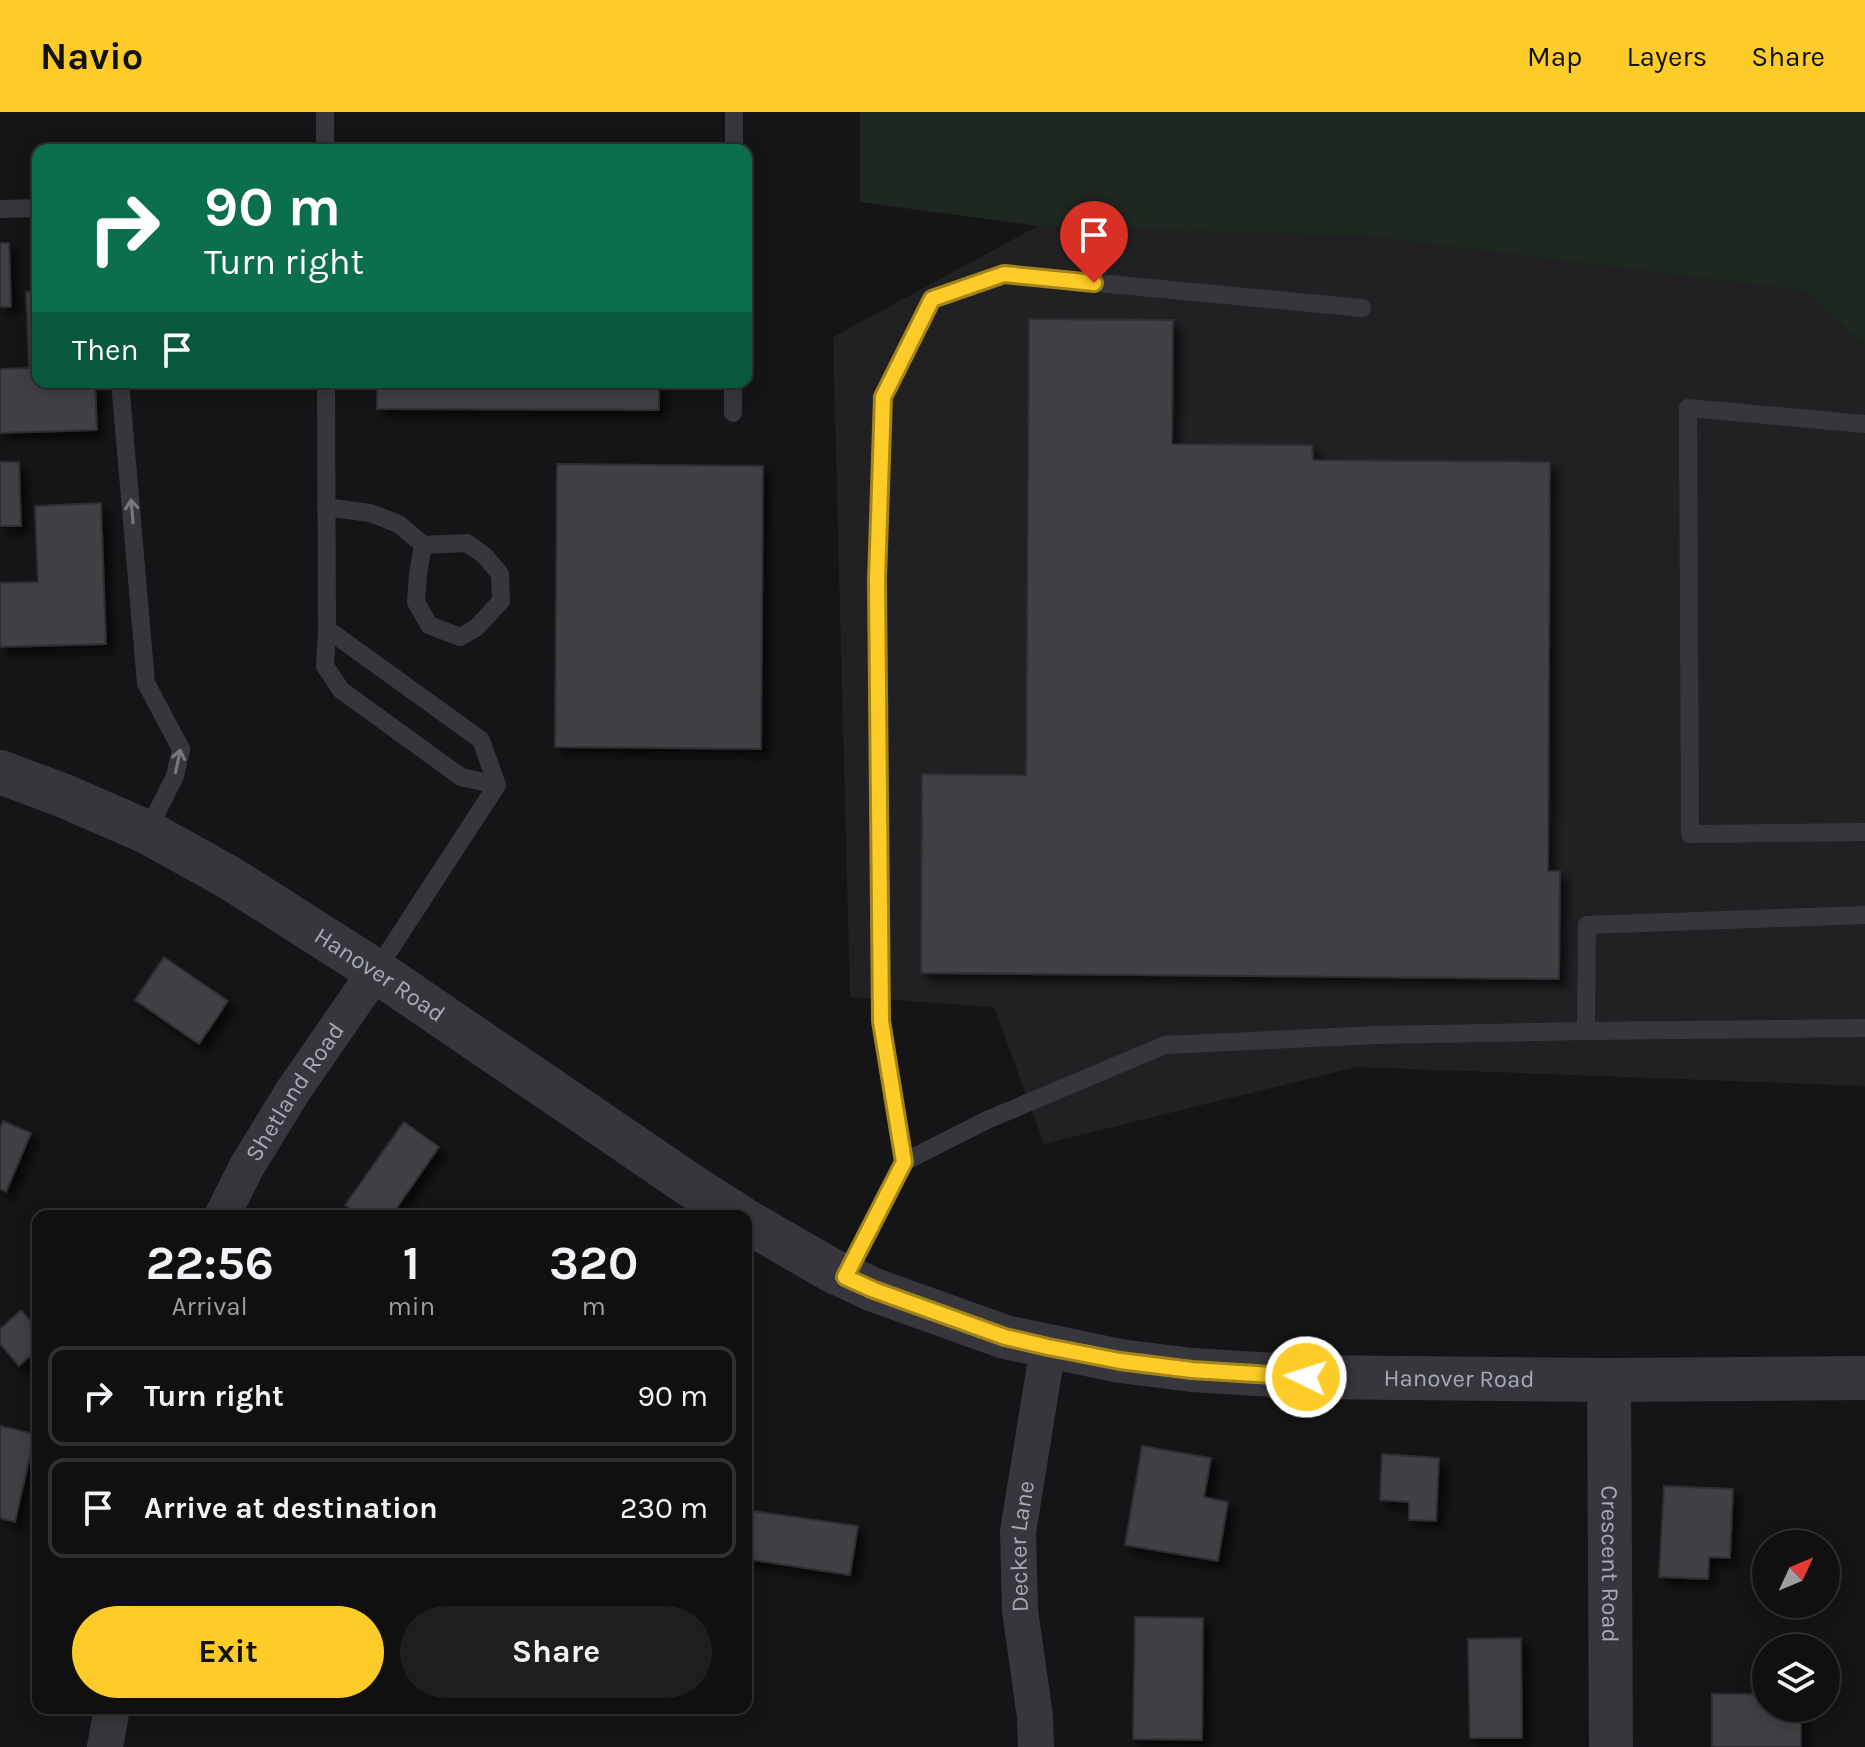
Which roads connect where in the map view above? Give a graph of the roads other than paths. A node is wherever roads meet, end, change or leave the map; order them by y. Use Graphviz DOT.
graph roads {
  1 [pos="325,112"];
  2 [pos="734,112"];
  3 [pos="325,144"];
  4 [pos="734,144"];
  5 [pos="32,208"];
  6 [pos="0,209"];
  7 [pos="1362,308"];
  8 [pos="121,388"];
  9 [pos="326,388"];
  10 [pos="733,388"];
  11 [pos="733,413"];
  12 [pos="1865,424"];
  13 [pos="326,507"];
  14 [pos="423,545"];
  15 [pos="327,629"];
  16 [pos="0,772"];
  17 [pos="497,785"];
  18 [pos="147,832"];
  19 [pos="1865,832"];
  20 [pos="1865,915"];
  21 [pos="376,971"];
  22 [pos="1865,1028"];
  23 [pos="1586,1031"];
  24 [pos="904,1162"];
  25 [pos="225,1210"];
  26 [pos="729,1210"];
  27 [pos="752,1225"];
  28 [pos="845,1277"];
  29 [pos="1048,1347"];
  30 [pos="1865,1378"];
  31 [pos="1609,1380"];
  32 [pos="111,1714"];
  33 [pos="105,1747"];
  34 [pos="1036,1747"];
  35 [pos="1611,1747"];
  1 -- 3 [label="lane"];
  2 -- 4 [label="lane"];
  5 -- 6 [label="lane"];
  7 -- 24 [label="lane"];
  18 -- 8 [label="lane, one-way"];
  9 -- 13 [label="lane"];
  10 -- 11 [label="lane"];
  12 -- 19 [label="lane"];
  13 -- 14 [label="lane"];
  13 -- 15 [label="lane"];
  14 -- 14 [label="lane"];
  15 -- 17 [label="lane"];
  15 -- 17 [label="lane"];
  16 -- 18 [label="street, Hanover Road"];
  17 -- 21 [label="lane"];
  18 -- 21 [label="street, Hanover Road"];
  20 -- 23 [label="lane"];
  21 -- 25 [label="street, Shetland Road"];
  21 -- 26 [label="street, Hanover Road"];
  22 -- 23 [label="lane"];
  23 -- 24 [label="lane"];
  24 -- 28 [label="lane"];
  27 -- 28 [label="street, Hanover Road"];
  28 -- 29 [label="street, Hanover Road"];
  29 -- 31 [label="street, Hanover Road"];
  29 -- 34 [label="street, Decker Lane"];
  30 -- 31 [label="street, Hanover Road"];
  31 -- 35 [label="street, Crescent Road"];
  32 -- 33 [label="street"];
}
